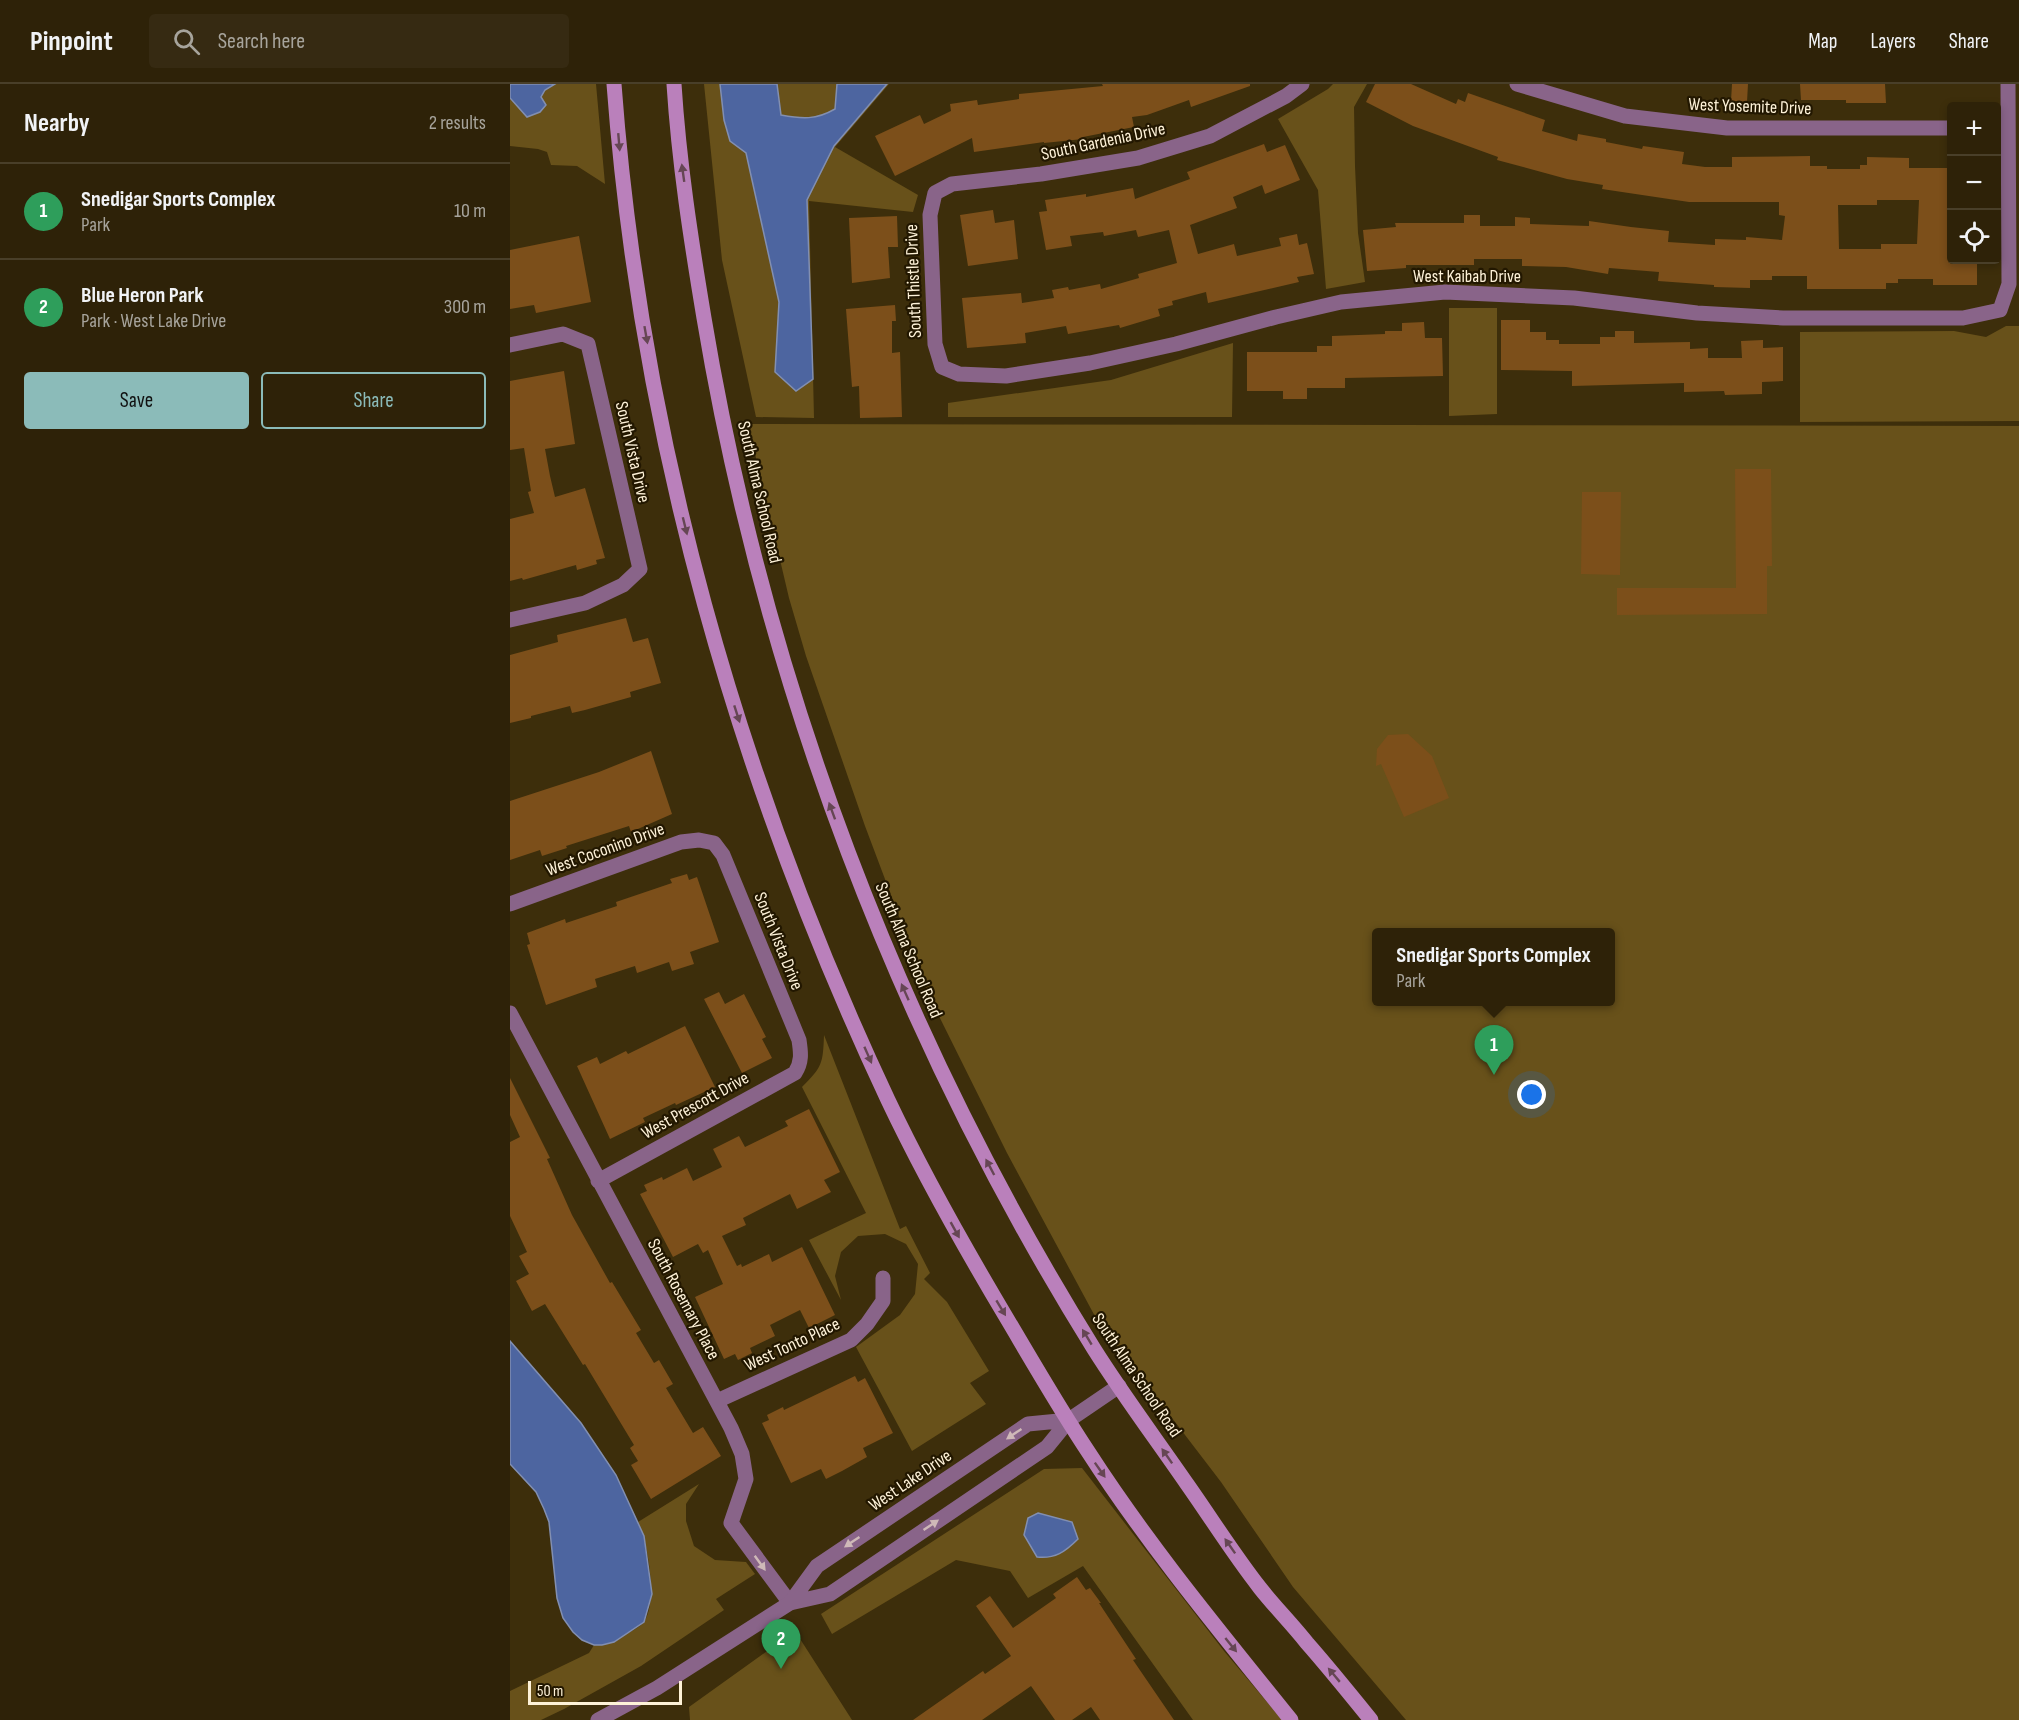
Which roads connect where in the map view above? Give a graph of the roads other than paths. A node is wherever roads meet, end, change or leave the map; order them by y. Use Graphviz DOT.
graph roads {
  1 [pos="614,84"];
  2 [pos="674,84"];
  3 [pos="1302,84"];
  4 [pos="1517,84"];
  5 [pos="2008,84"];
  6 [pos="1283,90"];
  7 [pos="2002,127"];
  8 [pos="1947,128"];
  9 [pos="935,193"];
  10 [pos="510,345"];
  11 [pos="942,367"];
  12 [pos="510,620"];
  13 [pos="714,843"];
  14 [pos="510,904"];
  15 [pos="510,1013"];
  16 [pos="802,1056"];
  17 [pos="598,1181"];
  18 [pos="883,1278"];
  19 [pos="1119,1386"];
  20 [pos="717,1401"];
  21 [pos="1069,1420"];
  22 [pos="790,1602"];
  23 [pos="598,1720"];
  24 [pos="1291,1720"];
  25 [pos="1371,1720"];
  1 -- 21 [label="main road, one-way"];
  19 -- 2 [label="main road, South Alma School Road, one-way"];
  3 -- 6 [label="street, South Gardenia Drive"];
  4 -- 8 [label="street, West Yosemite Drive"];
  5 -- 7 [label="street"];
  6 -- 9 [label="street, South Gardenia Drive"];
  7 -- 11 [label="street, West Kaibab Drive"];
  9 -- 11 [label="street, South Thistle Drive"];
  10 -- 12 [label="street, South Vista Drive"];
  13 -- 14 [label="street, West Coconino Drive"];
  13 -- 16 [label="street, South Vista Drive"];
  15 -- 17 [label="street, South Rosemary Place"];
  16 -- 17 [label="street, West Prescott Drive"];
  17 -- 20 [label="street, South Rosemary Place"];
  18 -- 20 [label="street, West Tonto Place"];
  19 -- 21 [label="street, West Lake Drive"];
  25 -- 19 [label="main road, South Alma School Road, one-way"];
  20 -- 22 [label="street, South Rosemary Place, one-way"];
  22 -- 21 [label="street, West Lake Drive, one-way"];
  21 -- 22 [label="street, West Lake Drive, one-way"];
  21 -- 24 [label="main road, one-way"];
  22 -- 23 [label="street, West Lake Drive"];
}
